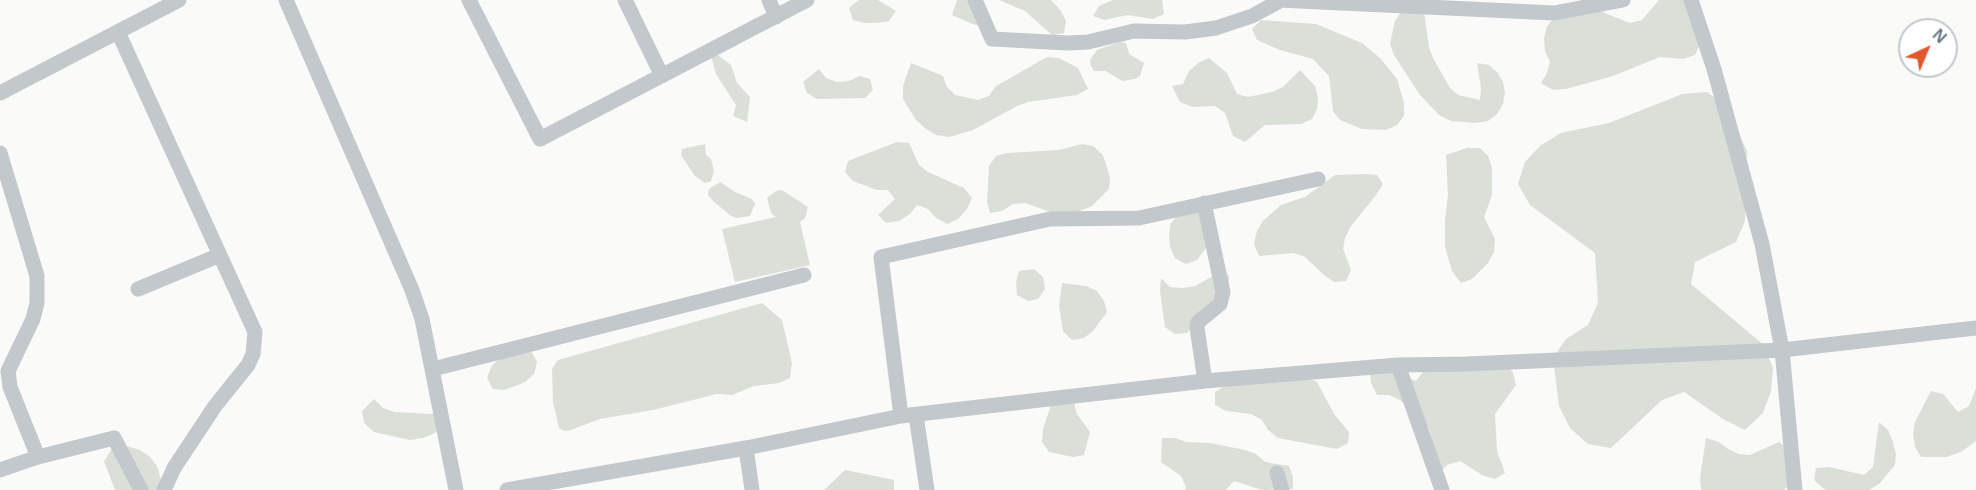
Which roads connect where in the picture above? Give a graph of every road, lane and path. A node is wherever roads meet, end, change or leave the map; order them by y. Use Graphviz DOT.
graph roads {
  1 [pos="178,0"];
  2 [pos="286,0"];
  3 [pos="469,0"];
  4 [pos="625,0"];
  5 [pos="769,0"];
  6 [pos="807,0"];
  7 [pos="975,0"];
  8 [pos="1623,0"];
  9 [pos="1691,0"];
  10 [pos="1278,1"];
  11 [pos="1552,7"];
  12 [pos="776,16"];
  13 [pos="118,32"];
  14 [pos="662,76"];
  15 [pos="0,93"];
  16 [pos="0,153"];
  17 [pos="1318,178"];
  18 [pos="1204,203"];
  19 [pos="220,255"];
  20 [pos="804,275"];
  21 [pos="138,289"];
  22 [pos="1976,328"];
  23 [pos="1782,350"];
  24 [pos="1398,365"];
  25 [pos="433,369"];
  26 [pos="4,370"];
  27 [pos="1205,381"];
  28 [pos="908,415"];
  29 [pos="746,448"];
  30 [pos="38,457"];
  31 [pos="0,470"];
  32 [pos="1277,473"];
  33 [pos="141,490"];
  34 [pos="164,490"];
  35 [pos="456,490"];
  36 [pos="507,490"];
  37 [pos="752,490"];
  38 [pos="927,490"];
  39 [pos="1282,490"];
  40 [pos="1442,490"];
  41 [pos="1795,490"];
  1 -- 13 [label="street"];
  2 -- 25 [label="street"];
  3 -- 14 [label="street"];
  4 -- 14 [label="street"];
  5 -- 12 [label="street"];
  6 -- 12 [label="street"];
  7 -- 10 [label="street"];
  8 -- 11 [label="street"];
  9 -- 23 [label="street"];
  10 -- 11 [label="street"];
  12 -- 14 [label="street"];
  13 -- 15 [label="street"];
  13 -- 19 [label="street"];
  16 -- 26 [label="street"];
  17 -- 18 [label="street"];
  18 -- 27 [label="street"];
  18 -- 28 [label="street"];
  19 -- 21 [label="street"];
  19 -- 34 [label="street"];
  20 -- 25 [label="street"];
  22 -- 23 [label="street"];
  23 -- 24 [label="street"];
  23 -- 41 [label="street"];
  24 -- 27 [label="street"];
  24 -- 40 [label="street"];
  25 -- 35 [label="street"];
  26 -- 30 [label="street"];
  27 -- 28 [label="street"];
  28 -- 29 [label="street"];
  28 -- 38 [label="street"];
  29 -- 36 [label="street"];
  29 -- 37 [label="street"];
  30 -- 31 [label="street"];
  30 -- 33 [label="street"];
  32 -- 39 [label="street"];
}
